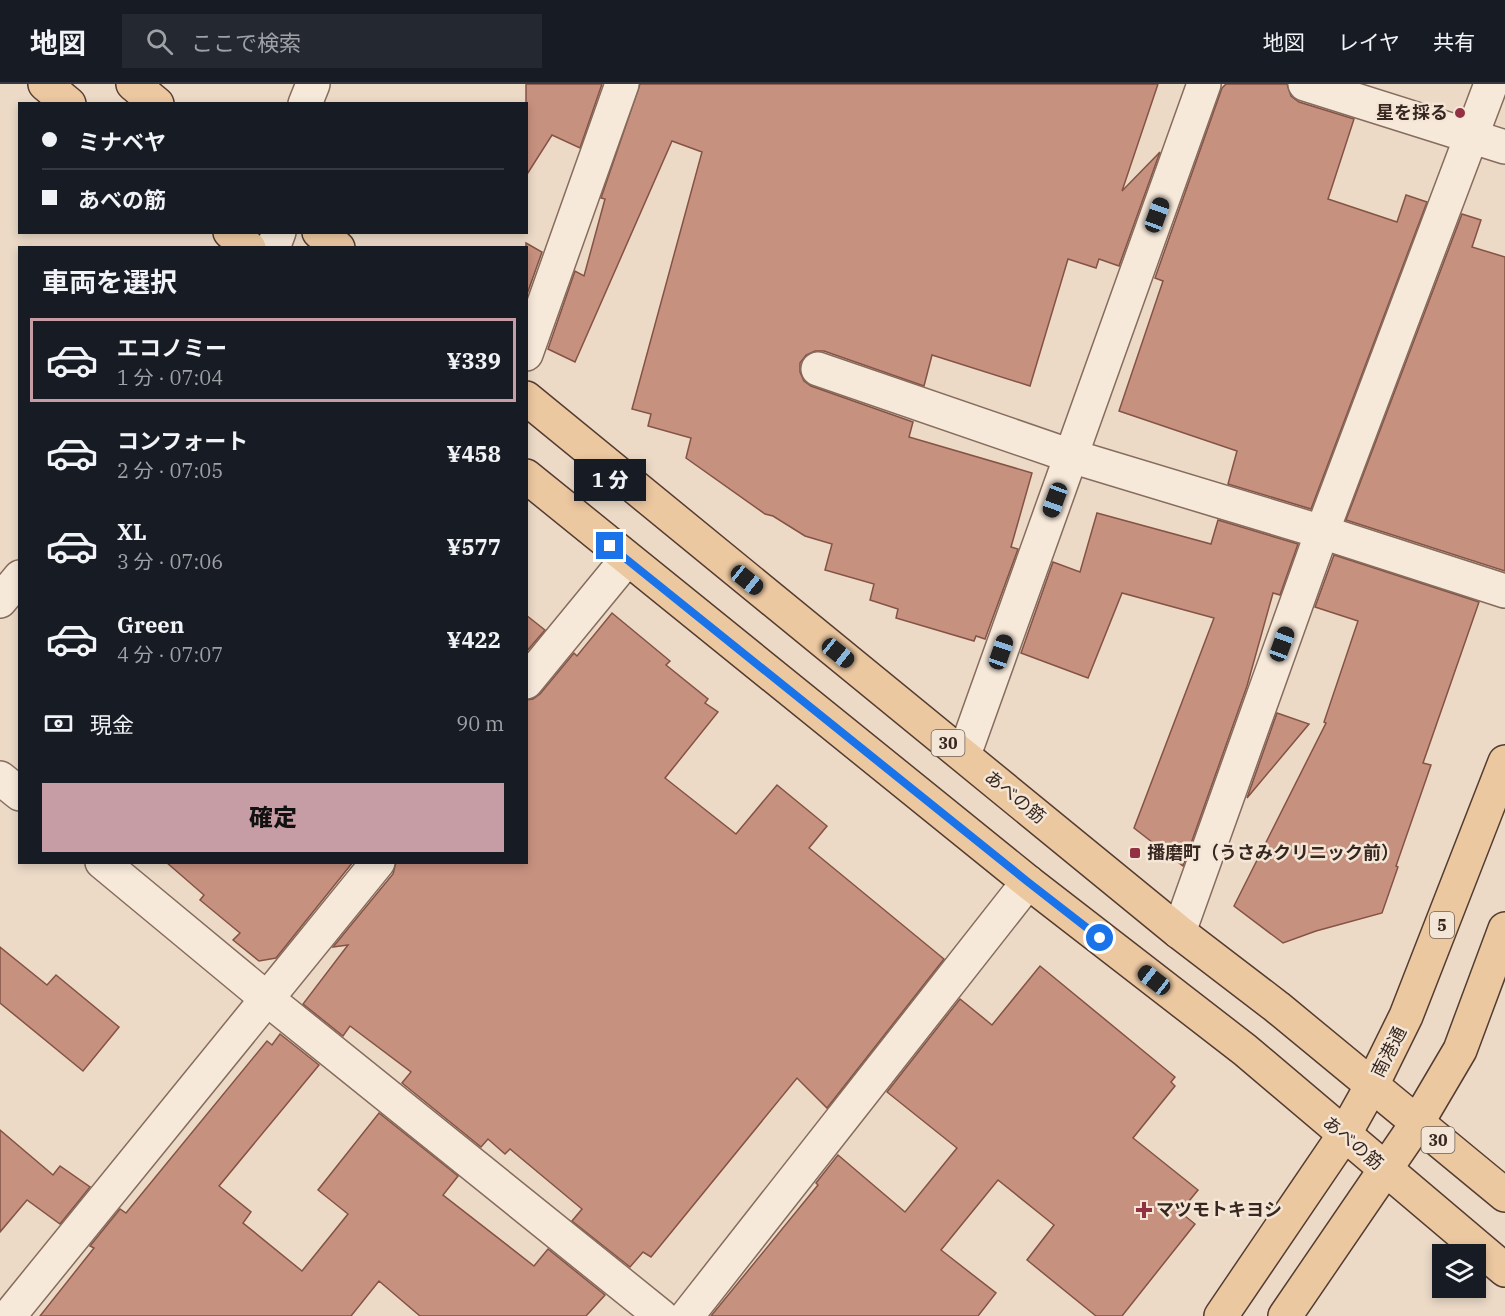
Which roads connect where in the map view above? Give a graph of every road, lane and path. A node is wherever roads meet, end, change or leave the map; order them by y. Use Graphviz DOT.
graph roads {
  1 [pos="45,84"];
  2 [pos="133,84"];
  3 [pos="313,84"];
  4 [pos="622,84"];
  5 [pos="1204,84"];
  6 [pos="1305,84"];
  7 [pos="1491,84"];
  8 [pos="67,102"];
  9 [pos="155,102"];
  10 [pos="306,102"];
  11 [pos="1472,137"];
  12 [pos="1505,147"];
  13 [pos="232,234"];
  14 [pos="321,234"];
  15 [pos="247,246"];
  16 [pos="336,246"];
  17 [pos="528,348"];
  18 [pos="818,369"];
  19 [pos="528,400"];
  20 [pos="1071,456"];
  21 [pos="528,478"];
  22 [pos="1322,532"];
  23 [pos="627,559"];
  24 [pos="18,579"];
  25 [pos="1505,591"];
  26 [pos="0,601"];
  27 [pos="528,680"];
  28 [pos="964,755"];
  29 [pos="1505,762"];
  30 [pos="0,778"];
  31 [pos="18,792"];
  32 [pos="104,864"];
  33 [pos="376,864"];
  34 [pos="1028,882"];
  35 [pos="1505,929"];
  36 [pos="1179,932"];
  37 [pos="266,998"];
  38 [pos="1372,1085"];
  39 [pos="1417,1123"];
  40 [pos="1344,1135"];
  41 [pos="1384,1169"];
  42 [pos="1505,1195"];
  43 [pos="1505,1270"];
  44 [pos="9,1316"];
  45 [pos="661,1316"];
  46 [pos="687,1316"];
  47 [pos="1221,1316"];
  48 [pos="1285,1316"];
  1 -- 8 [label="main road"];
  2 -- 9 [label="main road"];
  3 -- 10 [label="street"];
  4 -- 17 [label="street"];
  5 -- 20 [label="street"];
  6 -- 11 [label="street"];
  7 -- 11 [label="street"];
  11 -- 12 [label="street"];
  11 -- 22 [label="street"];
  13 -- 15 [label="main road"];
  14 -- 16 [label="main road"];
  18 -- 20 [label="street"];
  19 -- 28 [label="main road, あべの筋 / 30"];
  20 -- 22 [label="street"];
  20 -- 28 [label="street"];
  21 -- 23 [label="main road, あべの筋"];
  22 -- 25 [label="street"];
  22 -- 36 [label="street"];
  23 -- 27 [label="street"];
  23 -- 34 [label="main road, あべの筋"];
  24 -- 26 [label="street"];
  28 -- 36 [label="main road, あべの筋 / 30"];
  29 -- 38 [label="main road, 南港通 / 5"];
  30 -- 31 [label="street"];
  32 -- 37 [label="street"];
  33 -- 37 [label="street"];
  34 -- 40 [label="main road, あべの筋"];
  34 -- 46 [label="street"];
  35 -- 39 [label="main road"];
  36 -- 38 [label="main road, あべの筋 / 30"];
  37 -- 44 [label="street"];
  37 -- 45 [label="street"];
  38 -- 39 [label="main road, あべの筋 / 30"];
  38 -- 40 [label="main road, 南港通 / 5"];
  39 -- 41 [label="main road"];
  39 -- 42 [label="main road, あべの筋 / 30"];
  40 -- 41 [label="main road, あべの筋"];
  40 -- 47 [label="main road, 南港通 / 5"];
  41 -- 43 [label="main road, あべの筋"];
  41 -- 48 [label="main road"];
}
